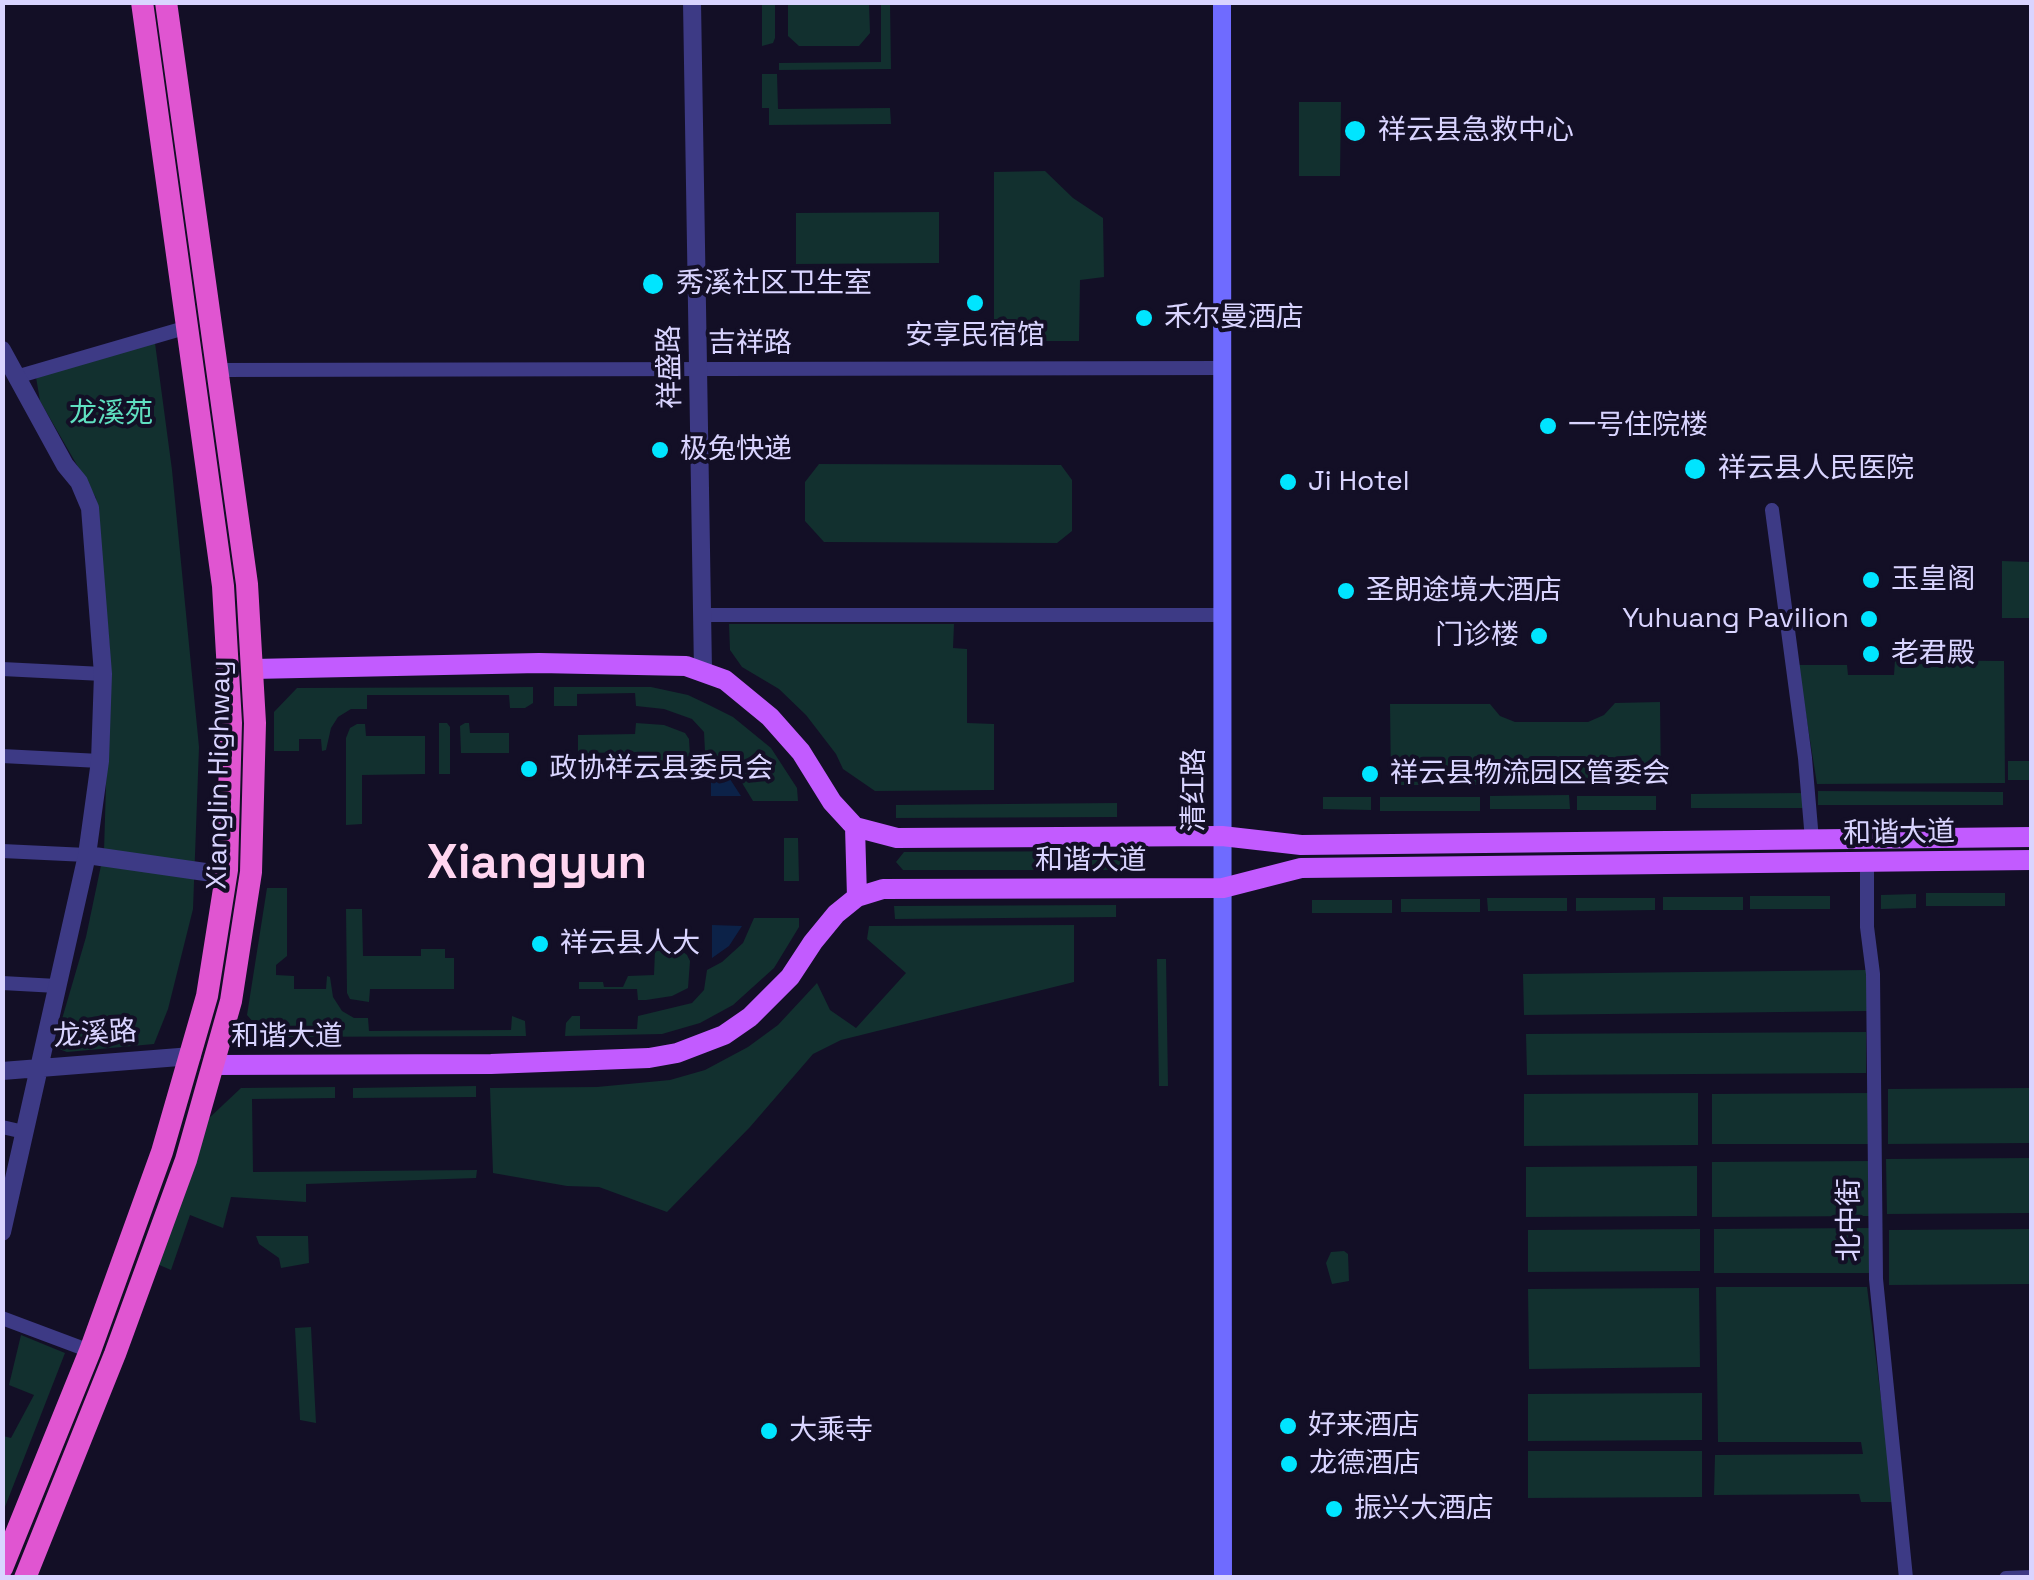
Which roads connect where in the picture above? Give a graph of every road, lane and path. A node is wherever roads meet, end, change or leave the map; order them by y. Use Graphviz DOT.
graph roads {
  1 [pos="142,2"];
  2 [pos="166,2"];
  3 [pos="692,2"];
  4 [pos="1222,2"];
  5 [pos="188,327"];
  6 [pos="2,350"];
  7 [pos="1222,368"];
  8 [pos="218,370"];
  9 [pos="698,370"];
  10 [pos="194,372"];
  11 [pos="16,377"];
  12 [pos="1772,510"];
  13 [pos="702,615"];
  14 [pos="1222,615"];
  15 [pos="2,669"];
  16 [pos="254,669"];
  17 [pos="703,671"];
  18 [pos="103,674"];
  19 [pos="2,756"];
  20 [pos="100,761"];
  21 [pos="855,827"];
  22 [pos="1222,836"];
  23 [pos="2032,837"];
  24 [pos="1812,840"];
  25 [pos="2,851"];
  26 [pos="87,855"];
  27 [pos="2032,860"];
  28 [pos="1867,862"];
  29 [pos="226,875"];
  30 [pos="1223,888"];
  31 [pos="857,897"];
  32 [pos="2,983"];
  33 [pos="57,986"];
  34 [pos="192,1056"];
  35 [pos="215,1065"];
  36 [pos="39,1066"];
  37 [pos="2,1071"];
  38 [pos="2,1128"];
  39 [pos="24,1132"];
  40 [pos="2,1232"];
  41 [pos="2,1318"];
  42 [pos="90,1350"];
  43 [pos="2,1568"];
  44 [pos="2032,1577"];
  45 [pos="25,1578"];
  46 [pos="1223,1578"];
  47 [pos="1906,1578"];
  48 [pos="2006,1578"];
  1 -- 5 [label="highway, Xianglin Highway"];
  2 -- 8 [label="highway, Xianglin Highway"];
  3 -- 9 [label="street, 祥盛路"];
  4 -- 7 [label="main road, 清红路"];
  5 -- 10 [label="highway, Xianglin Highway"];
  5 -- 11 [label="street"];
  6 -- 11 [label="street"];
  7 -- 9 [label="street, 吉祥路"];
  7 -- 14 [label="main road, 清红路"];
  8 -- 9 [label="street, 吉祥路"];
  8 -- 10 [label="highway"];
  8 -- 16 [label="highway, Xianglin Highway"];
  9 -- 13 [label="street, 祥盛路"];
  10 -- 29 [label="highway, Xianglin Highway"];
  11 -- 18 [label="street"];
  12 -- 24 [label="street"];
  13 -- 14 [label="street"];
  13 -- 17 [label="street, 祥盛路"];
  14 -- 22 [label="main road, 清红路"];
  15 -- 18 [label="street"];
  16 -- 17 [label="main road"];
  16 -- 35 [label="highway, Xianglin Highway"];
  17 -- 21 [label="main road"];
  18 -- 20 [label="street"];
  19 -- 20 [label="street"];
  20 -- 26 [label="street"];
  21 -- 22 [label="main road, 和谐大道"];
  21 -- 31 [label="main road"];
  22 -- 24 [label="main road, 和谐大道"];
  22 -- 30 [label="main road, 清红路"];
  23 -- 24 [label="main road, 和谐大道"];
  25 -- 26 [label="street"];
  26 -- 29 [label="street"];
  26 -- 33 [label="street"];
  27 -- 28 [label="main road, 和谐大道"];
  28 -- 30 [label="main road, 和谐大道"];
  28 -- 47 [label="street, 北中街"];
  29 -- 34 [label="highway, Xianglin Highway"];
  30 -- 31 [label="main road, 和谐大道"];
  30 -- 46 [label="main road, 清红路"];
  31 -- 35 [label="main road, 和谐大道"];
  32 -- 33 [label="street"];
  33 -- 36 [label="street"];
  34 -- 35 [label="highway"];
  34 -- 36 [label="street, 龙溪路"];
  34 -- 42 [label="highway, Xianglin Highway"];
  35 -- 45 [label="highway, Xianglin Highway"];
  36 -- 37 [label="street, 龙溪路"];
  36 -- 39 [label="street"];
  38 -- 39 [label="street"];
  39 -- 40 [label="street"];
  41 -- 42 [label="street"];
  42 -- 43 [label="highway, Xianglin Highway"];
  44 -- 48 [label="street"];
}
